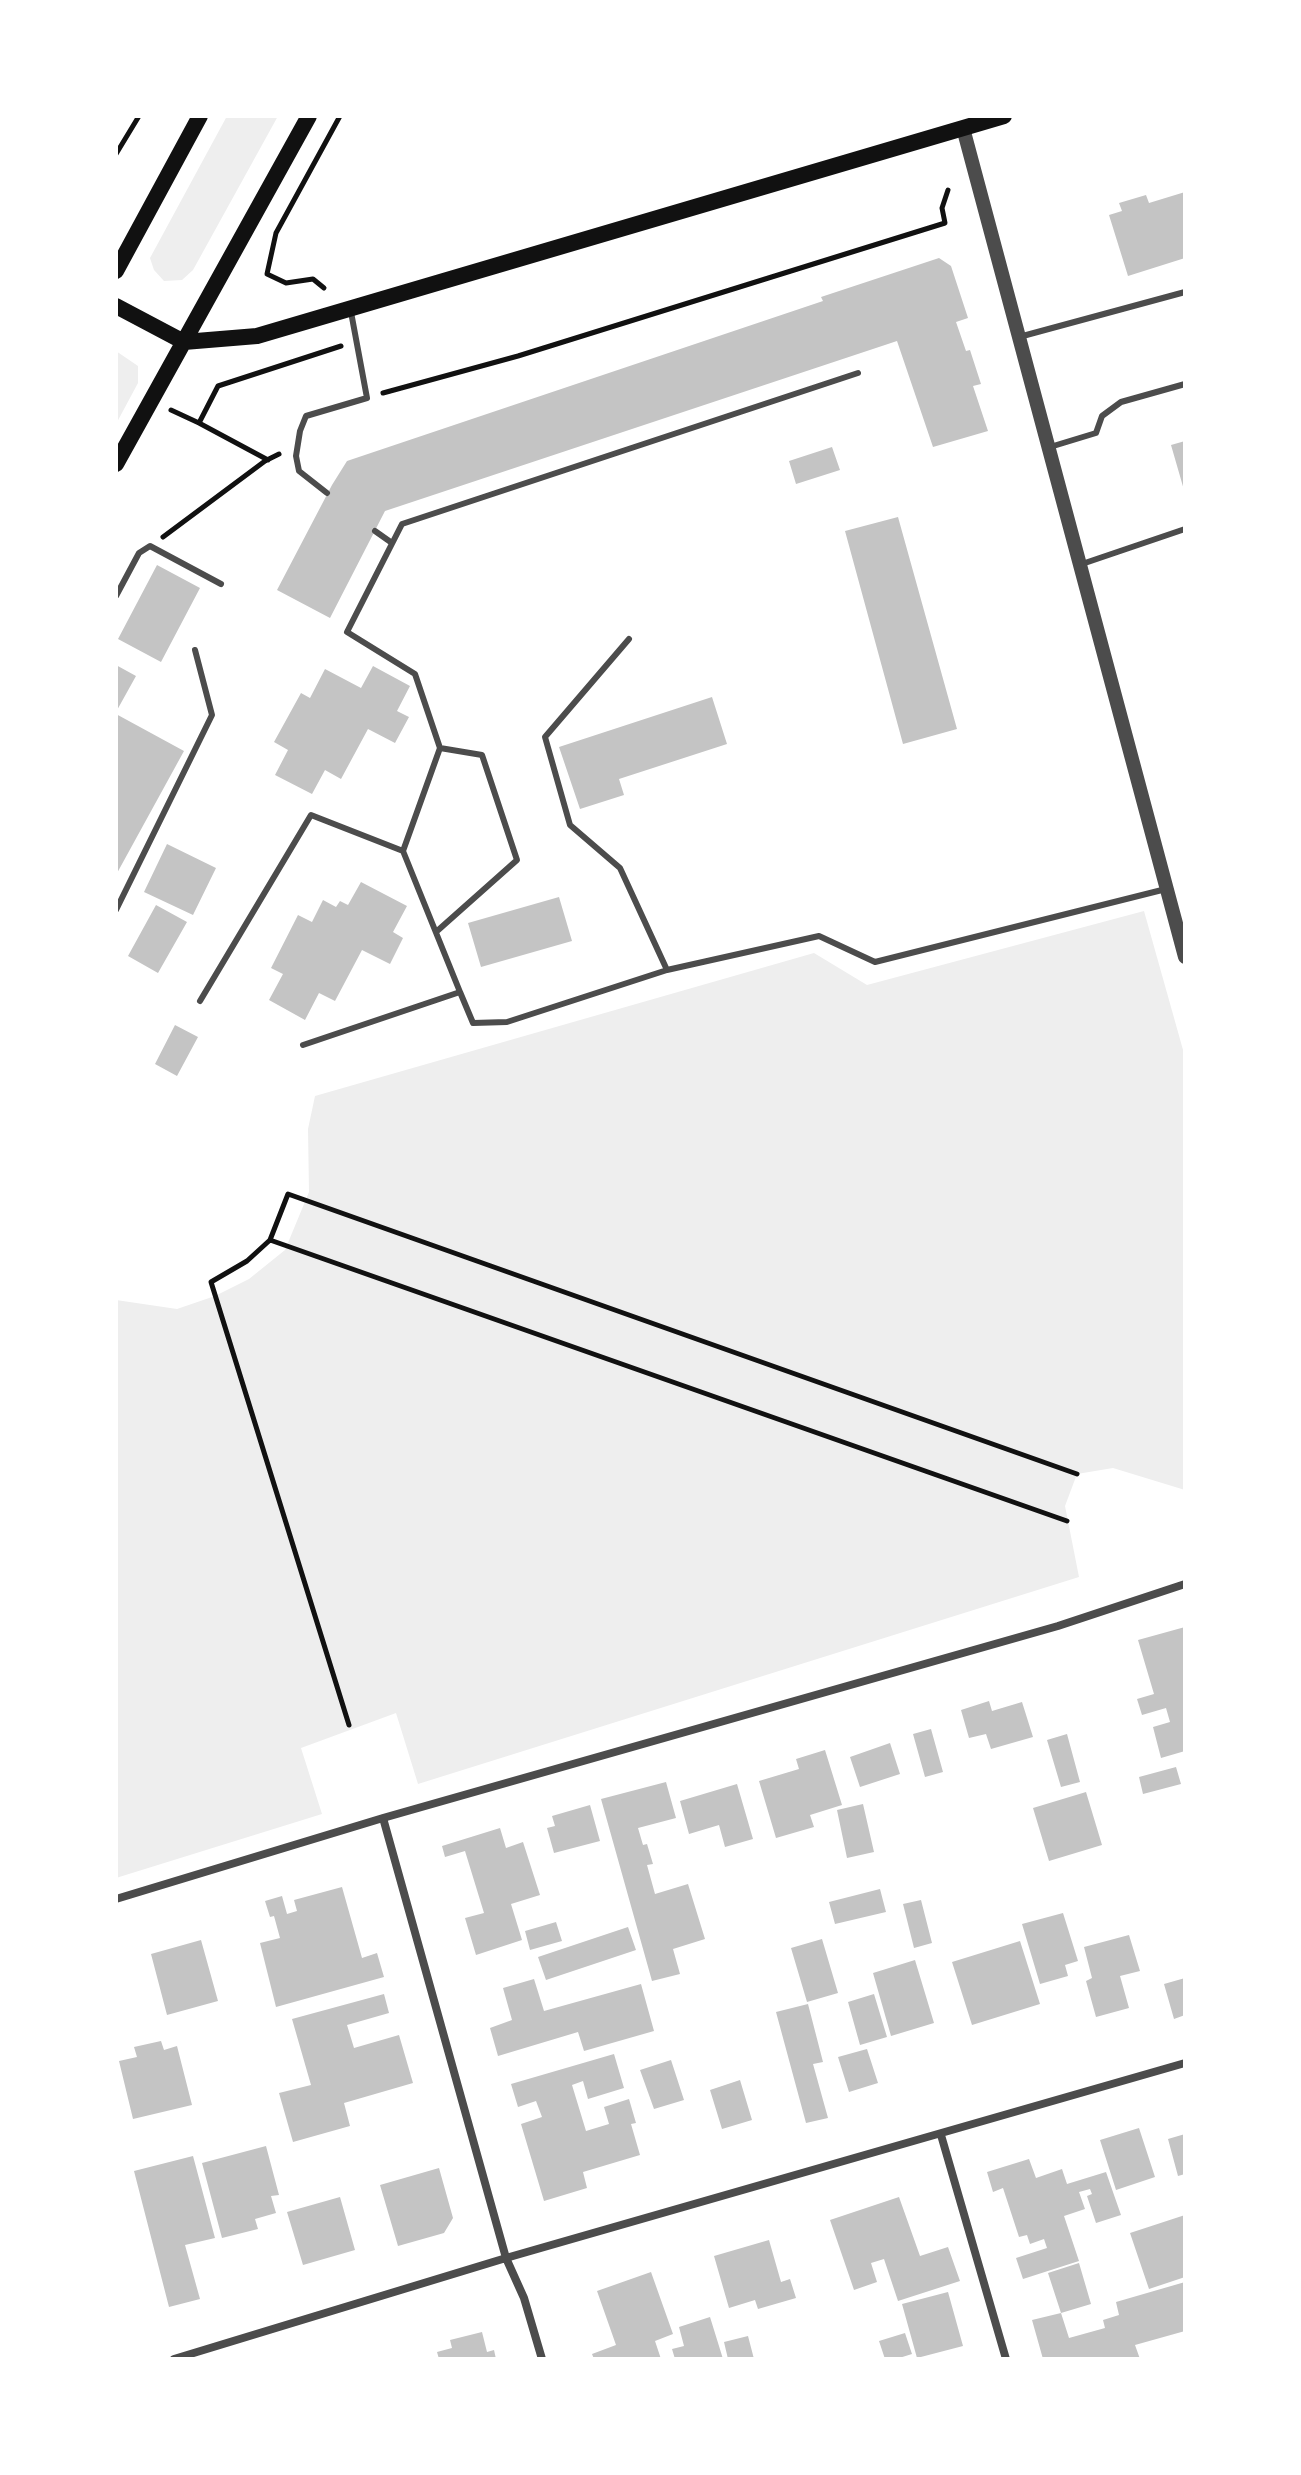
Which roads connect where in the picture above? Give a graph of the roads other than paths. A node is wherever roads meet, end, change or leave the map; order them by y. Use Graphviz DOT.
graph roads {
  1 [pos="200,116"];
  2 [pos="309,116"];
  3 [pos="1004,116"];
  4 [pos="963,128"];
  5 [pos="116,271"];
  6 [pos="1185,292"];
  7 [pos="116,306"];
  8 [pos="350,308"];
  9 [pos="1019,337"];
  10 [pos="184,342"];
  11 [pos="858,373"];
  12 [pos="1185,384"];
  13 [pos="1048,447"];
  14 [pos="116,464"];
  15 [pos="327,493"];
  16 [pos="1185,529"];
  17 [pos="375,531"];
  18 [pos="392,543"];
  19 [pos="1079,565"];
  20 [pos="221,584"];
  21 [pos="116,596"];
  22 [pos="629,639"];
  23 [pos="195,650"];
  24 [pos="440,748"];
  25 [pos="403,851"];
  26 [pos="1166,889"];
  27 [pos="116,911"];
  28 [pos="436,932"];
  29 [pos="1185,957"];
  30 [pos="667,970"];
  31 [pos="460,992"];
  32 [pos="200,1001"];
  33 [pos="303,1045"];
  34 [pos="1185,1584"];
  35 [pos="383,1818"];
  36 [pos="116,1899"];
  37 [pos="1185,2063"];
  38 [pos="941,2135"];
  39 [pos="506,2258"];
  40 [pos="174,2359"];
  41 [pos="542,2359"];
  42 [pos="1006,2359"];
  1 -- 5 [label="main road"];
  2 -- 10 [label="main road"];
  3 -- 4 [label="main road"];
  4 -- 8 [label="main road"];
  4 -- 9 [label="street"];
  6 -- 9 [label="lane"];
  7 -- 10 [label="main road"];
  8 -- 10 [label="main road"];
  8 -- 15 [label="lane"];
  9 -- 13 [label="street"];
  10 -- 14 [label="main road"];
  11 -- 18 [label="lane"];
  12 -- 13 [label="lane"];
  13 -- 19 [label="street"];
  16 -- 19 [label="lane"];
  17 -- 18 [label="lane"];
  18 -- 24 [label="lane"];
  19 -- 26 [label="street"];
  20 -- 21 [label="lane"];
  22 -- 30 [label="lane"];
  23 -- 27 [label="lane"];
  24 -- 25 [label="lane"];
  24 -- 28 [label="lane"];
  25 -- 28 [label="lane"];
  25 -- 32 [label="lane"];
  26 -- 29 [label="street"];
  26 -- 30 [label="lane"];
  28 -- 31 [label="lane"];
  30 -- 31 [label="lane"];
  31 -- 33 [label="lane"];
  34 -- 35 [label="street"];
  35 -- 36 [label="street"];
  35 -- 39 [label="street"];
  37 -- 38 [label="street"];
  38 -- 39 [label="street"];
  38 -- 42 [label="street"];
  39 -- 40 [label="street"];
  39 -- 41 [label="street"];
}
